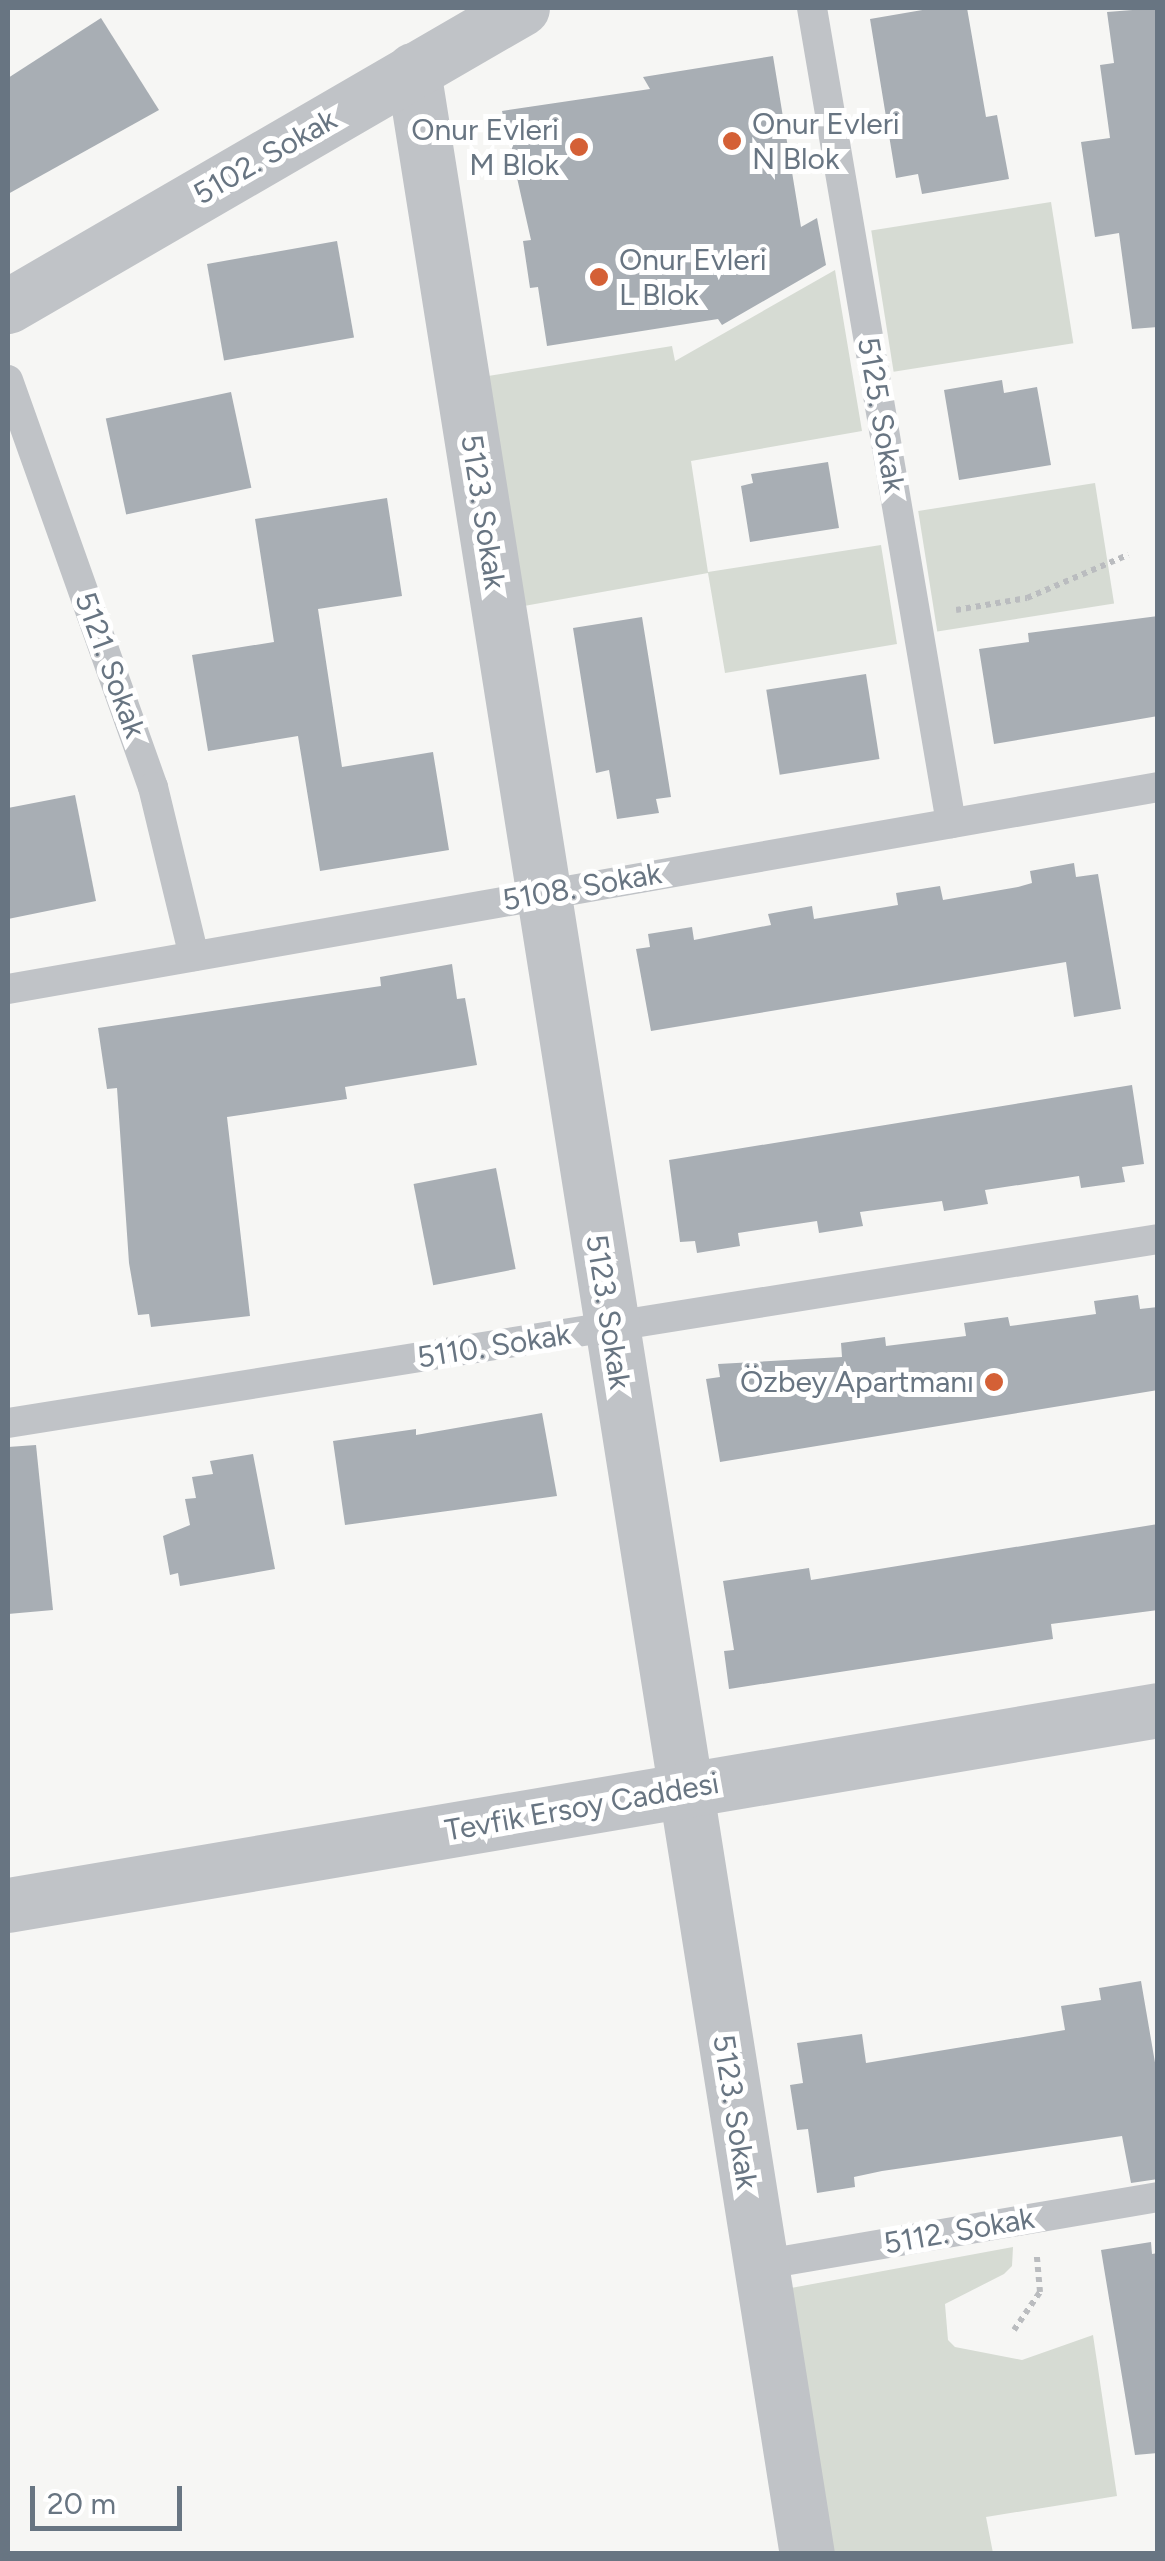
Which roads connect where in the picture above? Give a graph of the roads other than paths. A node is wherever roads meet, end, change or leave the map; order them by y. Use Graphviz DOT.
graph roads {
  1 [pos="522,8"];
  2 [pos="812,8"];
  3 [pos="413,70"];
  4 [pos="8,306"];
  5 [pos="8,380"];
  6 [pos="1158,787"];
  7 [pos="951,823"];
  8 [pos="544,893"];
  9 [pos="194,956"];
  10 [pos="8,988"];
  11 [pos="1158,1239"];
  12 [pos="610,1328"];
  13 [pos="8,1422"];
  14 [pos="1158,1710"];
  15 [pos="683,1790"];
  16 [pos="8,1904"];
  17 [pos="1158,2198"];
  18 [pos="760,2265"];
  19 [pos="807,2554"];
  1 -- 3 [label="street, 5102. Sokak"];
  2 -- 7 [label="lane, 5125. Sokak"];
  3 -- 4 [label="street, 5102. Sokak"];
  3 -- 8 [label="street, 5123. Sokak"];
  5 -- 9 [label="lane, 5121. Sokak"];
  6 -- 7 [label="lane, 5108. Sokak"];
  7 -- 8 [label="lane, 5108. Sokak"];
  8 -- 9 [label="lane, 5108. Sokak"];
  8 -- 12 [label="street, 5123. Sokak"];
  9 -- 10 [label="lane, 5108. Sokak"];
  11 -- 12 [label="lane, 5110. Sokak"];
  12 -- 13 [label="lane, 5110. Sokak"];
  12 -- 15 [label="street, 5123. Sokak"];
  14 -- 15 [label="street, Tevfik Ersoy Caddesi"];
  15 -- 16 [label="street, Tevfik Ersoy Caddesi"];
  15 -- 18 [label="street, 5123. Sokak"];
  17 -- 18 [label="lane, 5112. Sokak"];
  18 -- 19 [label="street, 5123. Sokak"];
}
